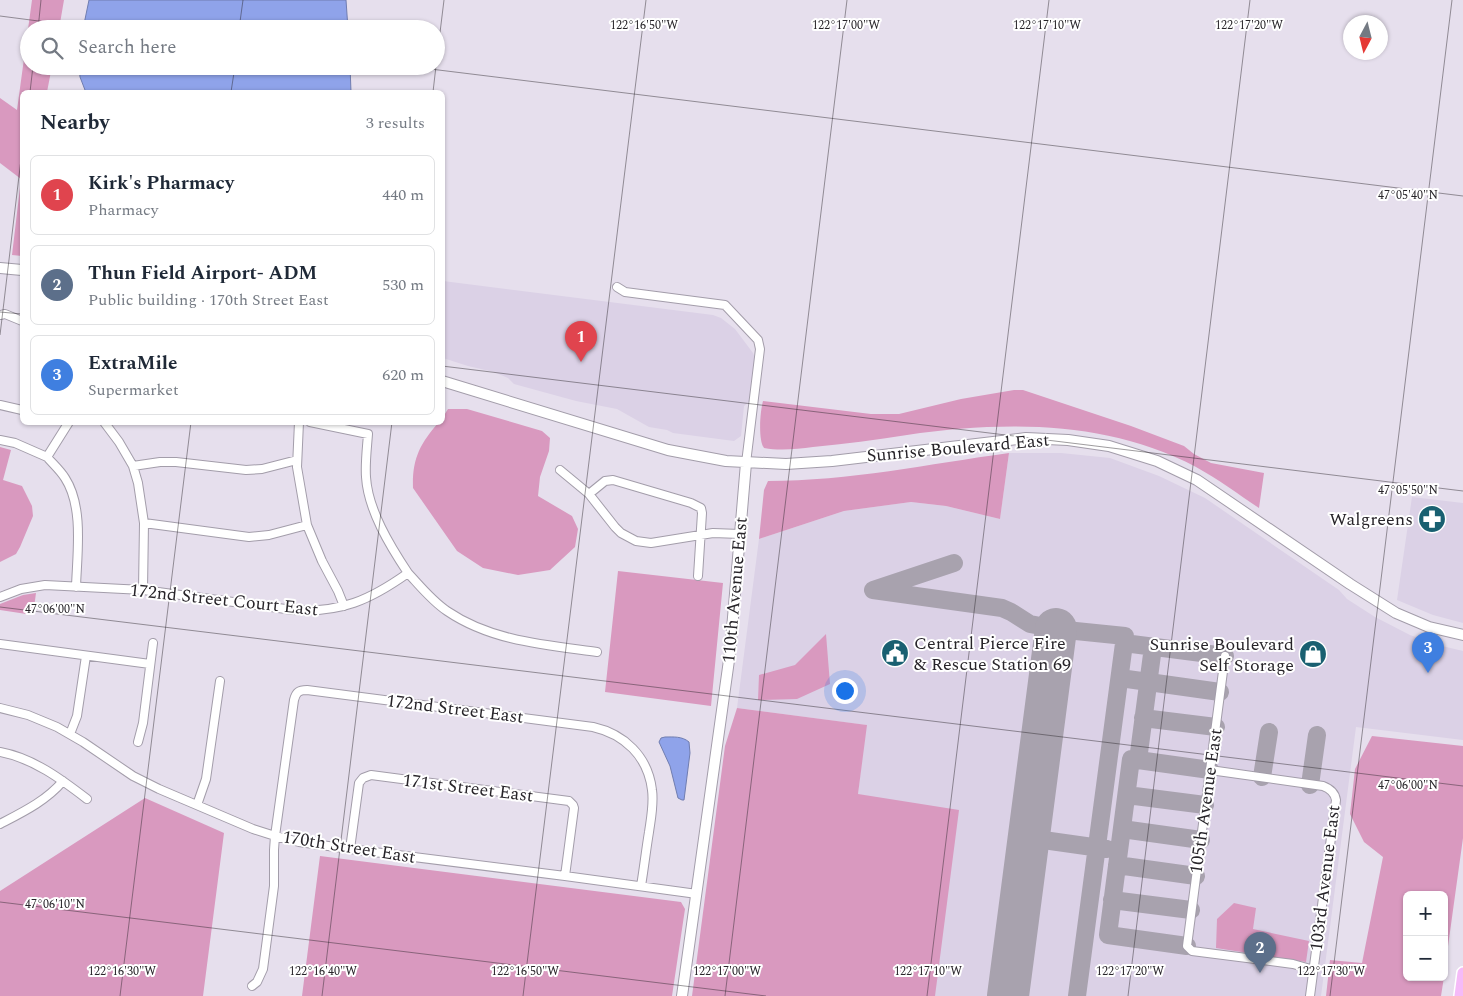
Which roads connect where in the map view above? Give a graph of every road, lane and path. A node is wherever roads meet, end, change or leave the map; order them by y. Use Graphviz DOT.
graph roads {
  1 [pos="0,268"];
  2 [pos="20,270"];
  3 [pos="617,287"];
  4 [pos="0,315"];
  5 [pos="20,320"];
  6 [pos="445,382"];
  7 [pos="0,405"];
  8 [pos="20,410"];
  9 [pos="67,425"];
  10 [pos="106,425"];
  11 [pos="299,425"];
  12 [pos="324,425"];
  13 [pos="0,440"];
  14 [pos="47,457"];
  15 [pos="297,460"];
  16 [pos="746,463"];
  17 [pos="133,466"];
  18 [pos="560,470"];
  19 [pos="589,494"];
  20 [pos="144,523"];
  21 [pos="307,525"];
  22 [pos="702,534"];
  23 [pos="740,534"];
  24 [pos="408,573"];
  25 [pos="698,576"];
  26 [pos="76,587"];
  27 [pos="143,590"];
  28 [pos="0,597"];
  29 [pos="344,606"];
  30 [pos="1463,636"];
  31 [pos="153,643"];
  32 [pos="0,644"];
  33 [pos="597,652"];
  34 [pos="86,656"];
  35 [pos="1225,656"];
  36 [pos="150,664"];
  37 [pos="220,681"];
  38 [pos="0,708"];
  39 [pos="70,734"];
  40 [pos="138,742"];
  41 [pos="0,752"];
  42 [pos="1210,770"];
  43 [pos="63,781"];
  44 [pos="87,799"];
  45 [pos="197,805"];
  46 [pos="0,824"];
  47 [pos="275,836"];
  48 [pos="350,849"];
  49 [pos="565,876"];
  50 [pos="641,886"];
  51 [pos="697,894"];
  52 [pos="1313,972"];
  53 [pos="1463,973"];
  54 [pos="252,986"];
  55 [pos="682,996"];
  56 [pos="1310,996"];
  57 [pos="1460,996"];
  1 -- 2 [label="main road"];
  3 -- 16 [label="street, 110th Avenue East"];
  4 -- 5 [label="street"];
  6 -- 16 [label="main road, Sunrise Boulevard East"];
  7 -- 8 [label="street"];
  9 -- 14 [label="street"];
  10 -- 17 [label="street"];
  11 -- 15 [label="street"];
  12 -- 24 [label="street"];
  13 -- 14 [label="street"];
  14 -- 26 [label="street"];
  15 -- 17 [label="street"];
  15 -- 21 [label="street"];
  16 -- 23 [label="main road, 110th Avenue East"];
  16 -- 30 [label="main road, Sunrise Boulevard East"];
  17 -- 20 [label="street"];
  18 -- 19 [label="street"];
  19 -- 22 [label="street"];
  19 -- 22 [label="street"];
  20 -- 21 [label="street"];
  20 -- 27 [label="street"];
  21 -- 29 [label="street"];
  22 -- 23 [label="street"];
  22 -- 25 [label="street"];
  23 -- 51 [label="main road, 110th Avenue East"];
  24 -- 29 [label="street, 172nd Street Court East"];
  24 -- 33 [label="street"];
  26 -- 27 [label="street, 172nd Street Court East"];
  26 -- 28 [label="street, 172nd Street Court East"];
  27 -- 29 [label="street, 172nd Street Court East"];
  31 -- 36 [label="street"];
  32 -- 34 [label="street"];
  34 -- 36 [label="street"];
  34 -- 39 [label="street"];
  35 -- 42 [label="street, 105th Avenue East"];
  36 -- 40 [label="street"];
  37 -- 45 [label="street"];
  38 -- 39 [label="street, 170th Street East"];
  39 -- 45 [label="street, 170th Street East"];
  41 -- 43 [label="street"];
  42 -- 52 [label="street, 103rd Avenue East"];
  42 -- 52 [label="street, 105th Avenue East"];
  43 -- 44 [label="street"];
  43 -- 46 [label="street"];
  45 -- 47 [label="street, 170th Street East"];
  47 -- 48 [label="street, 170th Street East"];
  47 -- 50 [label="street, 172nd Street East"];
  47 -- 54 [label="street"];
  48 -- 49 [label="street, 170th Street East"];
  48 -- 49 [label="street, 171st Street East"];
  49 -- 50 [label="street, 170th Street East"];
  50 -- 51 [label="street, 170th Street East"];
  51 -- 55 [label="main road, 110th Avenue East"];
  52 -- 56 [label="street, 103rd Avenue East"];
  53 -- 57 [label="main road"];
}
